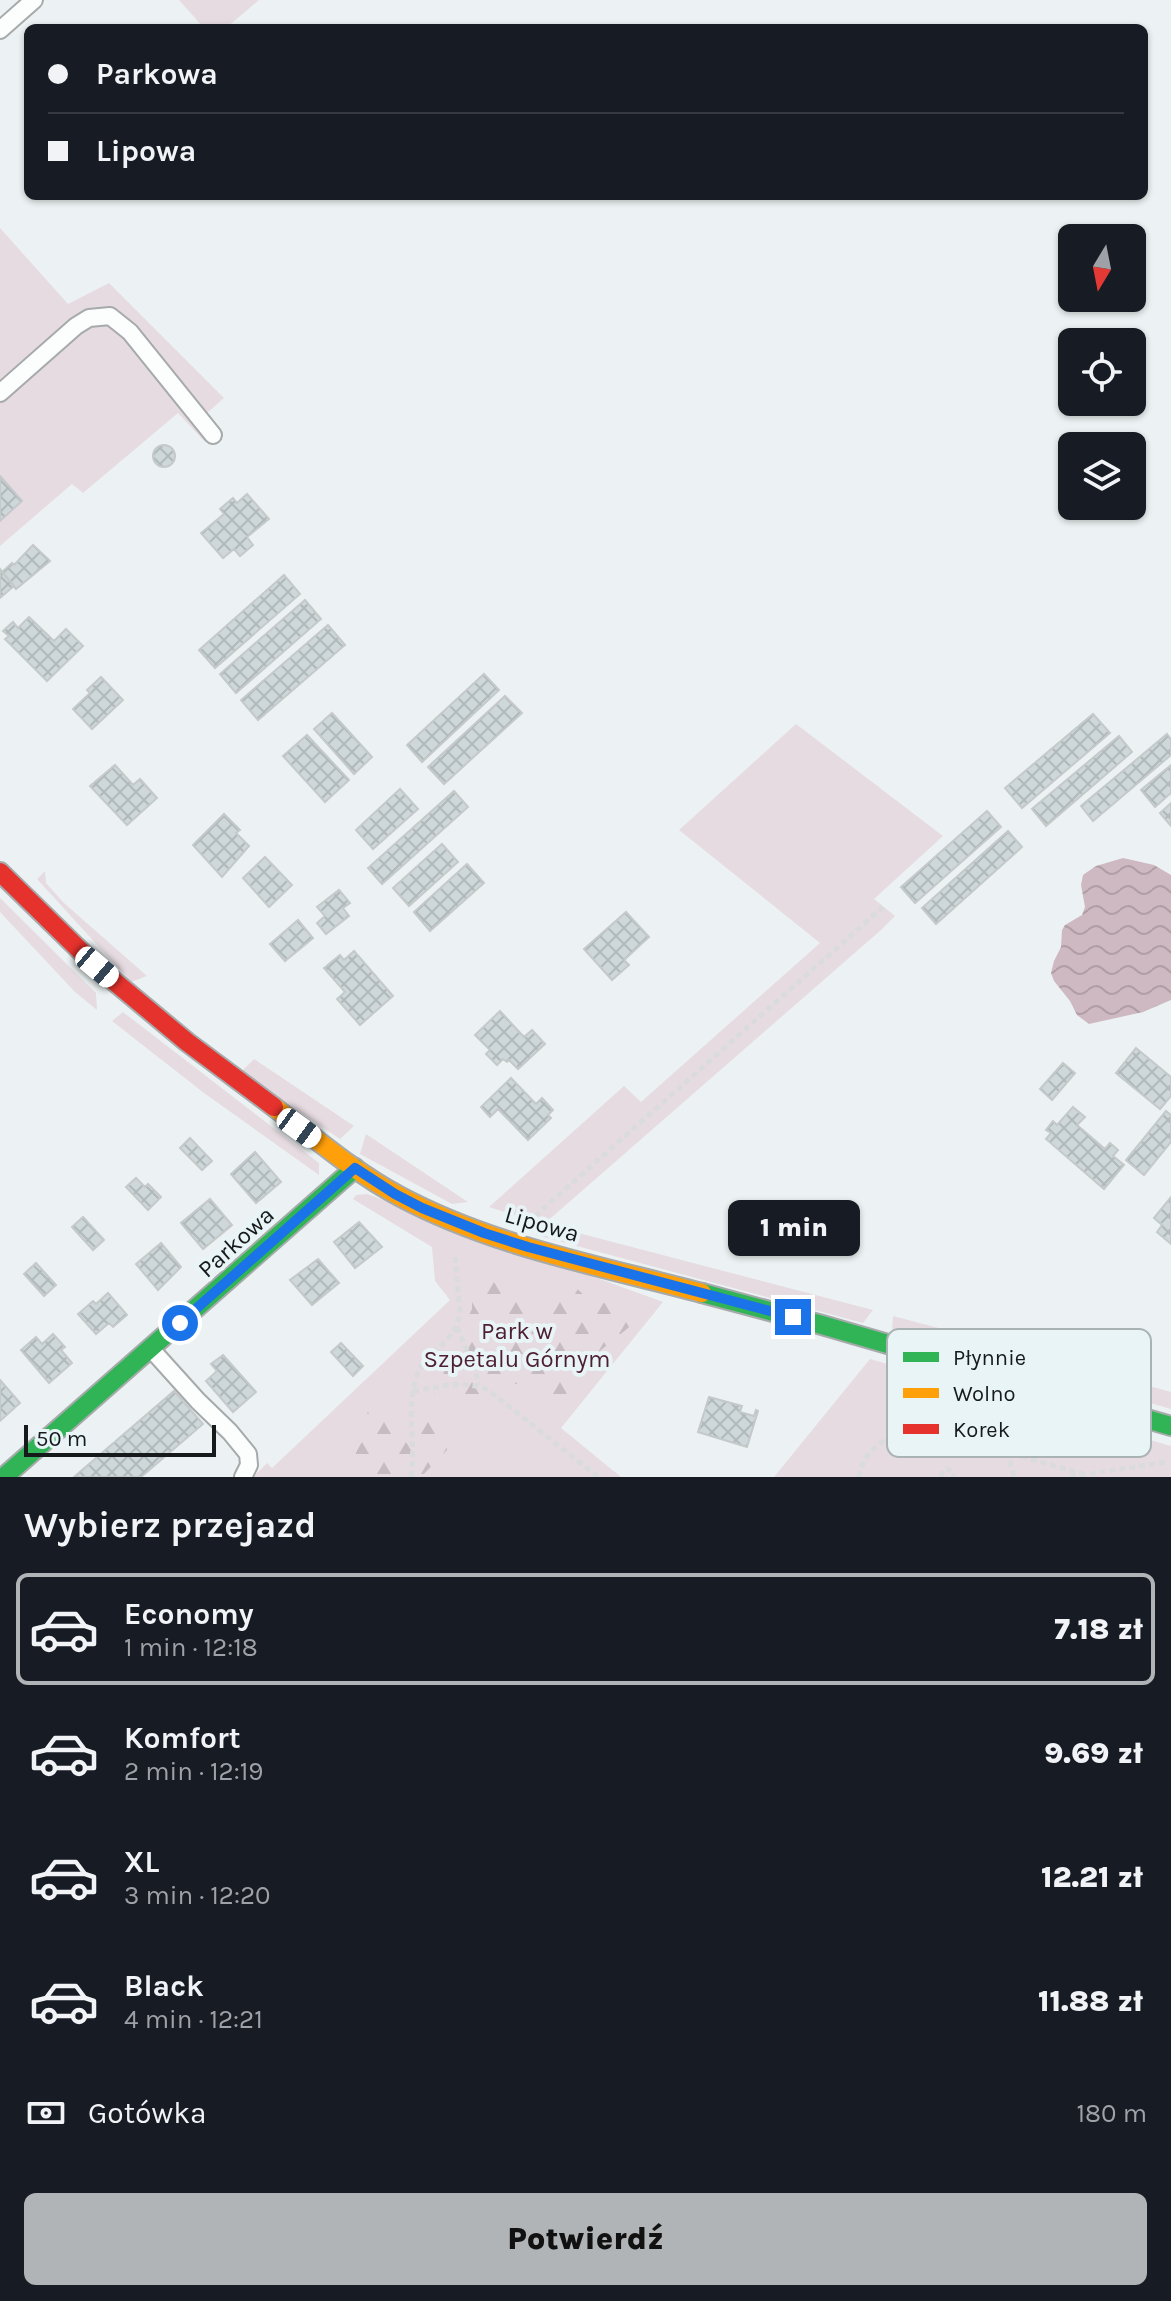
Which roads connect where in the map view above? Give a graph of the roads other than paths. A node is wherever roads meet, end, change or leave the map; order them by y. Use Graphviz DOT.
graph roads {
  1 [pos="34,0"];
  2 [pos="0,30"];
  3 [pos="0,393"];
  4 [pos="213,435"];
  5 [pos="0,872"];
  6 [pos="355,1168"];
  7 [pos="887,1344"];
  8 [pos="151,1349"];
  9 [pos="1151,1420"];
  10 [pos="1171,1426"];
  11 [pos="4,1477"];
  12 [pos="243,1477"];
  1 -- 2 [label="lane"];
  3 -- 4 [label="lane"];
  5 -- 6 [label="street, Lipowa"];
  6 -- 7 [label="street, Lipowa"];
  6 -- 8 [label="street, Parkowa"];
  8 -- 11 [label="street, Parkowa"];
  8 -- 12 [label="lane"];
  9 -- 10 [label="street, Lipowa"];
}
